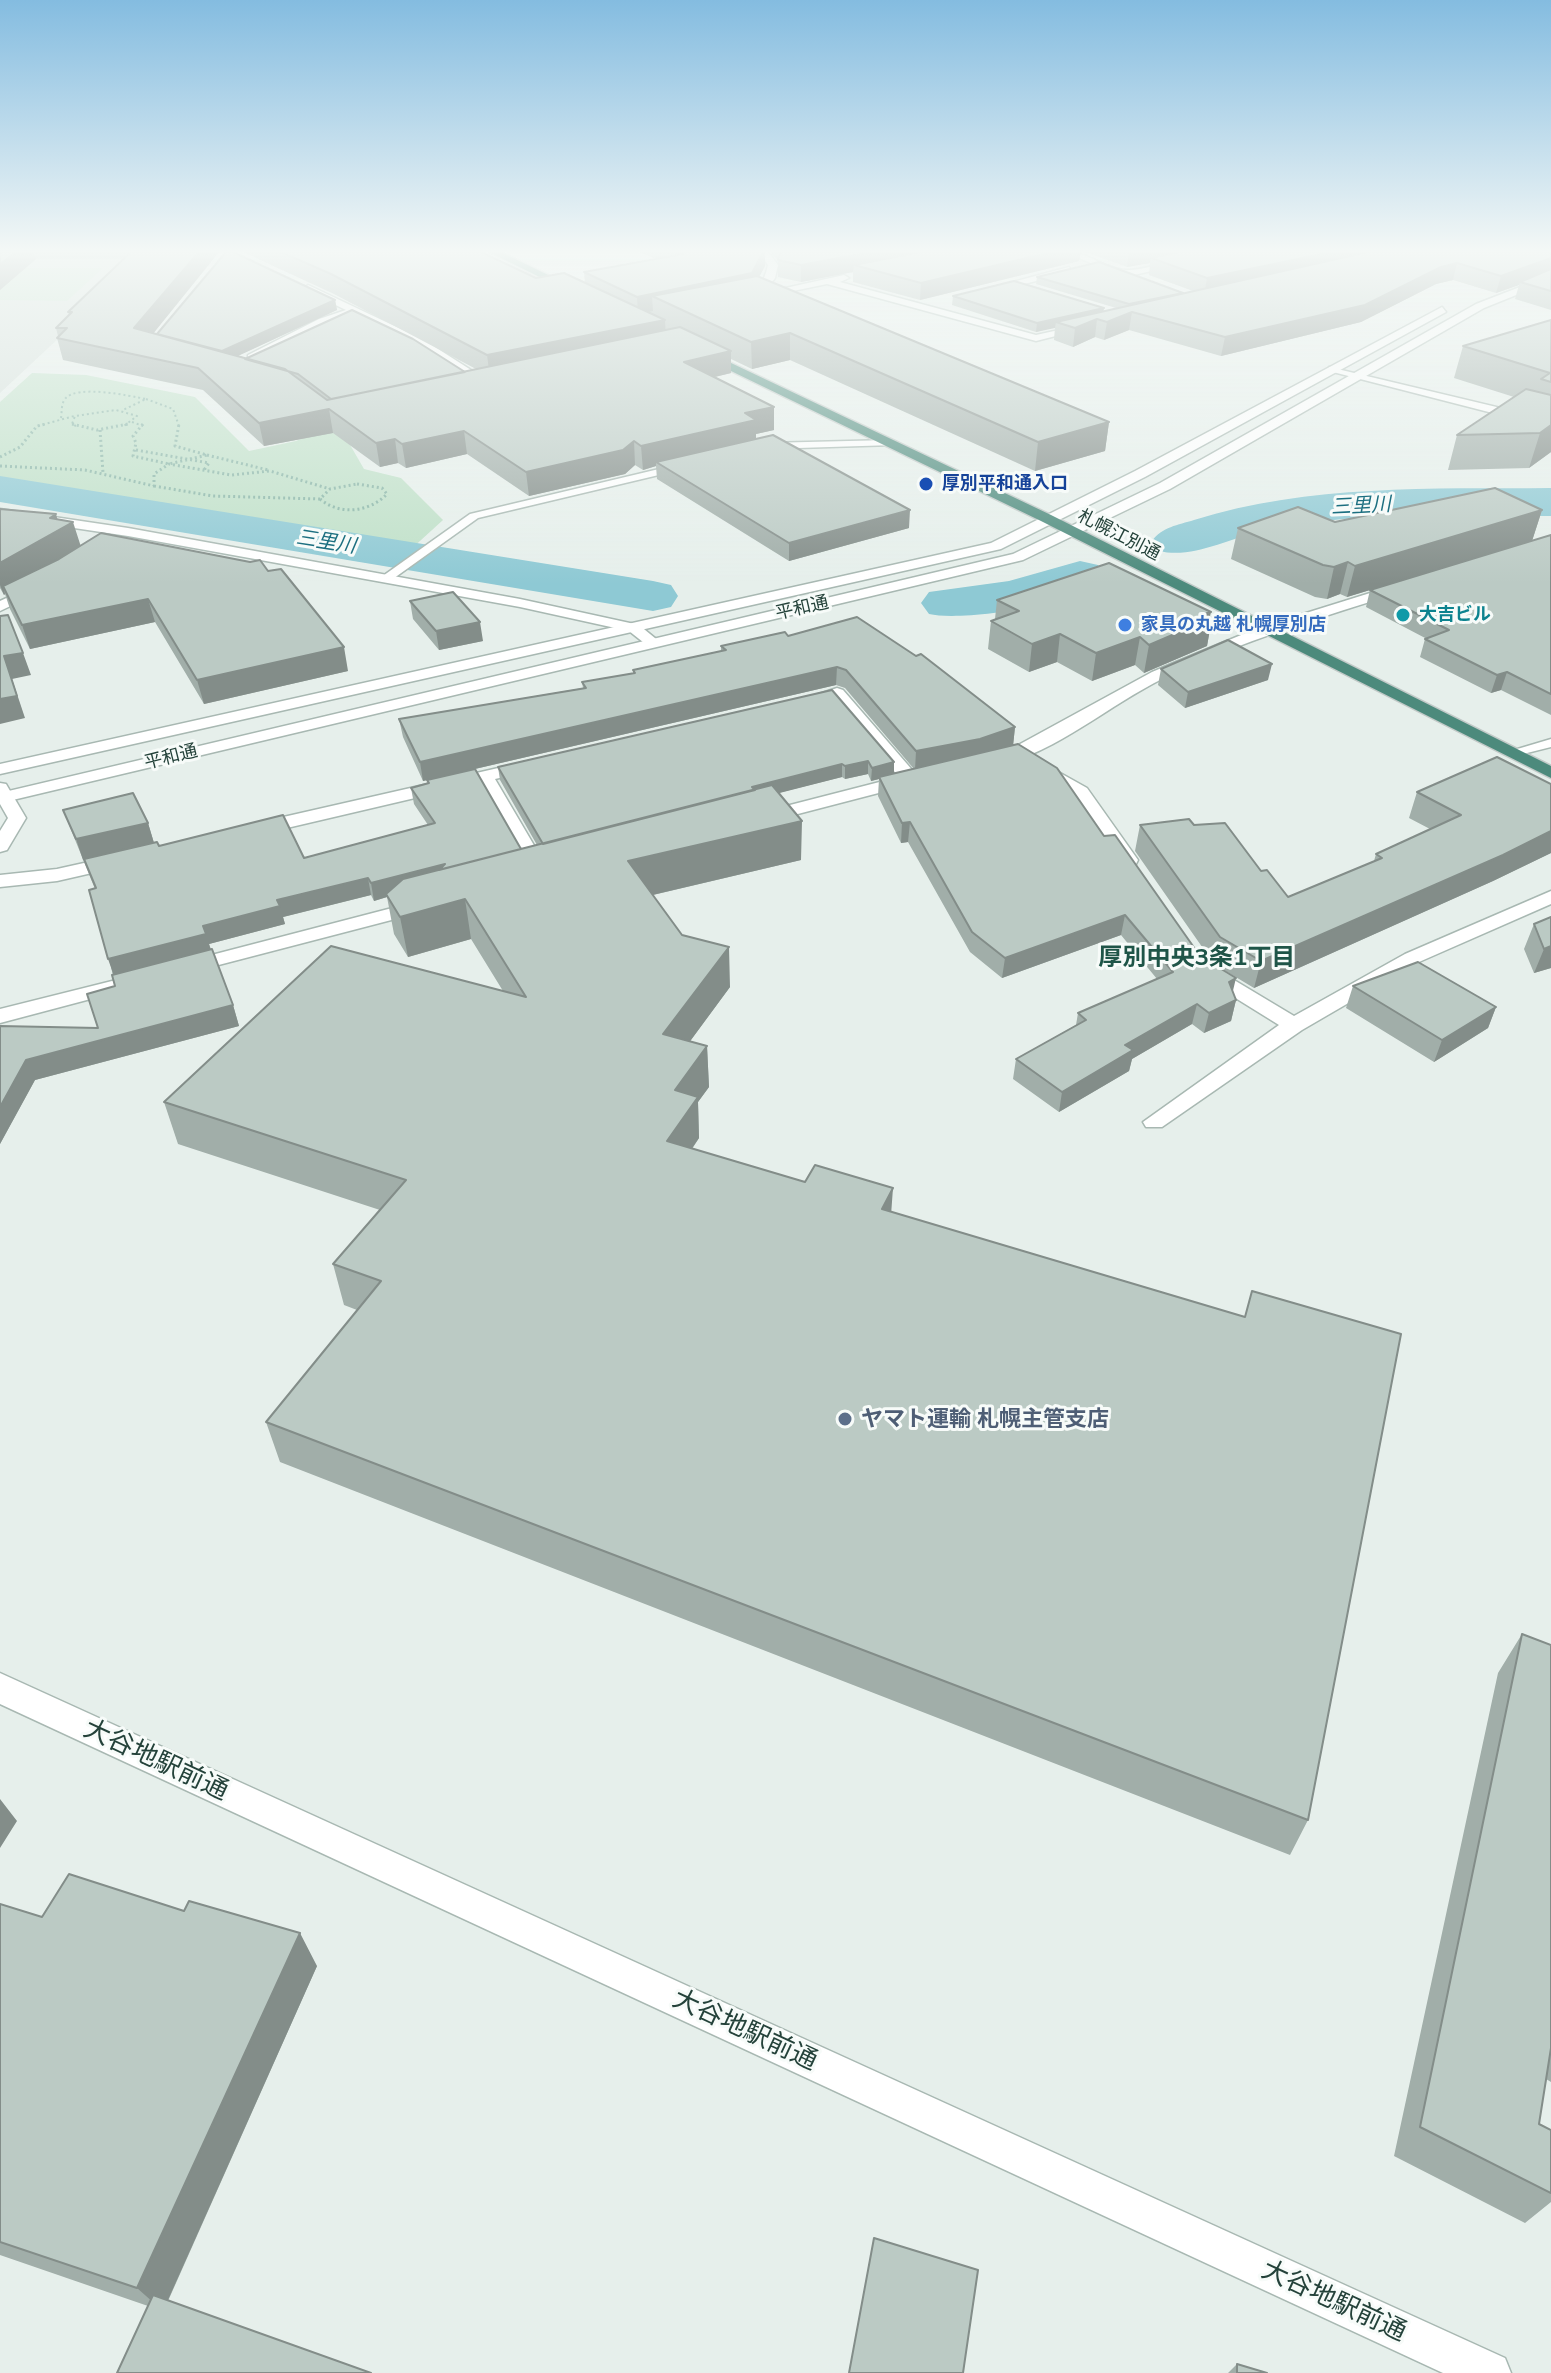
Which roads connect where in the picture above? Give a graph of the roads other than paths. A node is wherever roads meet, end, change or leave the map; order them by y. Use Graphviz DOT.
graph roads {
  1 [pos="453,363"];
  2 [pos="722,363"];
  3 [pos="1345,363"];
  4 [pos="1383,363"];
  5 [pos="1333,369"];
  6 [pos="1360,376"];
  7 [pos="502,381"];
  8 [pos="487,384"];
  9 [pos="472,387"];
  10 [pos="1551,424"];
  11 [pos="890,443"];
  12 [pos="754,449"];
  13 [pos="692,464"];
  14 [pos="0,513"];
  15 [pos="1046,518"];
  16 [pos="1071,530"];
  17 [pos="128,532"];
  18 [pos="105,546"];
  19 [pos="386,578"];
  20 [pos="47,583"];
  21 [pos="1411,584"];
  22 [pos="0,607"];
  23 [pos="634,628"];
  24 [pos="1263,631"];
  25 [pos="653,643"];
  26 [pos="791,704"];
  27 [pos="1551,743"];
  28 [pos="1511,753"];
  29 [pos="1018,754"];
  30 [pos="546,762"];
  31 [pos="982,766"];
  32 [pos="0,769"];
  33 [pos="1551,773"];
  34 [pos="485,777"];
  35 [pos="1,795"];
  36 [pos="741,823"];
  37 [pos="240,833"];
  38 [pos="0,846"];
  39 [pos="133,857"];
  40 [pos="542,876"];
  41 [pos="0,881"];
  42 [pos="1143,881"];
  43 [pos="1551,897"];
  44 [pos="433,904"];
  45 [pos="1196,958"];
  46 [pos="0,1016"];
  47 [pos="1294,1025"];
  48 [pos="1154,1122"];
  49 [pos="0,1688"];
  50 [pos="1490,2373"];
  1 -- 8 [label="street"];
  2 -- 11 [label="highway, 札幌江別通"];
  3 -- 5 [label="street, 平和通"];
  4 -- 6 [label="street, 平和通"];
  5 -- 6 [label="street"];
  5 -- 15 [label="street, 平和通"];
  6 -- 10 [label="street"];
  6 -- 16 [label="street, 平和通"];
  7 -- 8 [label="street"];
  8 -- 9 [label="street"];
  11 -- 12 [label="lane"];
  11 -- 15 [label="highway, 札幌江別通"];
  13 -- 19 [label="lane"];
  14 -- 17 [label="street"];
  15 -- 16 [label="highway, 札幌江別通"];
  15 -- 23 [label="street, 平和通"];
  16 -- 24 [label="highway, 札幌江別通"];
  16 -- 25 [label="street, 平和通"];
  17 -- 18 [label="street"];
  17 -- 19 [label="street"];
  19 -- 23 [label="street"];
  20 -- 22 [label="street"];
  21 -- 24 [label="street"];
  23 -- 25 [label="street"];
  23 -- 32 [label="street, 平和通"];
  24 -- 28 [label="highway, 札幌江別通"];
  24 -- 29 [label="street"];
  25 -- 35 [label="street, 平和通"];
  26 -- 36 [label="street"];
  27 -- 28 [label="lane"];
  28 -- 33 [label="highway, 札幌江別通"];
  29 -- 31 [label="street"];
  29 -- 42 [label="street"];
  30 -- 34 [label="street"];
  34 -- 37 [label="street"];
  34 -- 40 [label="street"];
  35 -- 38 [label="street"];
  39 -- 41 [label="street"];
  43 -- 47 [label="street"];
  44 -- 46 [label="street"];
  45 -- 47 [label="street"];
  47 -- 48 [label="street"];
  49 -- 50 [label="street, 大谷地駅前通"];
}
